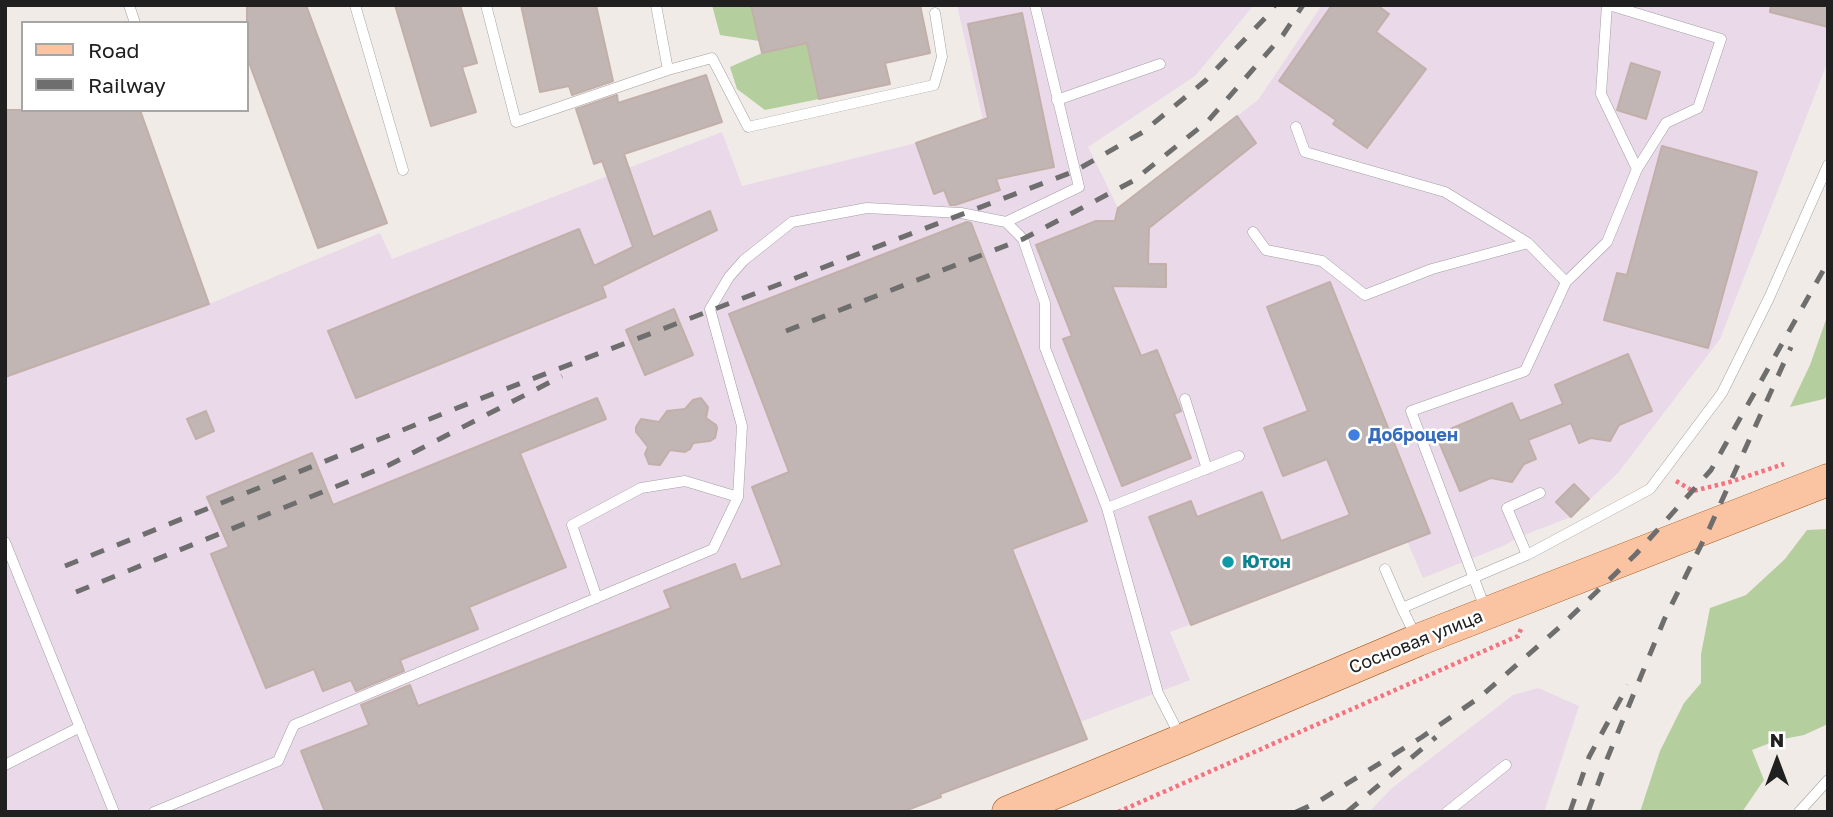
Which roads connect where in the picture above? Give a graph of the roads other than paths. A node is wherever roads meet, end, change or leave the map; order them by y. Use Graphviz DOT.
graph roads {
  1 [pos="355,5"];
  2 [pos="486,5"];
  3 [pos="656,5"];
  4 [pos="1034,5"];
  5 [pos="1608,5"];
  6 [pos="935,13"];
  7 [pos="1160,64"];
  8 [pos="668,70"];
  9 [pos="1058,100"];
  10 [pos="1296,127"];
  11 [pos="1828,164"];
  12 [pos="1637,169"];
  13 [pos="403,170"];
  14 [pos="1006,222"];
  15 [pos="1253,232"];
  16 [pos="1528,243"];
  17 [pos="1566,282"];
  18 [pos="1185,399"];
  19 [pos="1239,456"];
  20 [pos="1207,469"];
  21 [pos="1828,480"];
  22 [pos="1540,493"];
  23 [pos="738,496"];
  24 [pos="1107,508"];
  25 [pos="5,542"];
  26 [pos="1527,555"];
  27 [pos="1385,569"];
  28 [pos="1475,577"];
  29 [pos="597,598"];
  30 [pos="1402,608"];
  31 [pos="1487,613"];
  32 [pos="1418,640"];
  33 [pos="80,727"];
  34 [pos="1182,740"];
  35 [pos="5,765"];
  36 [pos="1506,765"];
  37 [pos="1828,780"];
  38 [pos="114,812"];
  39 [pos="154,812"];
  40 [pos="1008,812"];
  41 [pos="1447,812"];
  42 [pos="1799,812"];
  1 -- 13 [label="lane"];
  2 -- 8 [label="lane"];
  3 -- 8 [label="lane"];
  4 -- 9 [label="lane"];
  5 -- 12 [label="lane"];
  5 -- 12 [label="lane"];
  6 -- 8 [label="lane"];
  7 -- 9 [label="lane"];
  9 -- 14 [label="lane"];
  10 -- 16 [label="lane"];
  11 -- 26 [label="lane"];
  12 -- 17 [label="lane"];
  14 -- 23 [label="lane"];
  14 -- 24 [label="lane"];
  15 -- 16 [label="lane"];
  16 -- 17 [label="lane"];
  17 -- 28 [label="lane"];
  18 -- 20 [label="lane"];
  19 -- 20 [label="lane"];
  20 -- 24 [label="lane"];
  21 -- 31 [label="main road, Сосновая улица"];
  22 -- 26 [label="lane"];
  23 -- 29 [label="lane"];
  23 -- 29 [label="lane"];
  24 -- 34 [label="lane"];
  25 -- 33 [label="lane"];
  26 -- 28 [label="lane"];
  27 -- 30 [label="lane"];
  28 -- 30 [label="lane"];
  28 -- 31 [label="lane"];
  29 -- 39 [label="lane"];
  30 -- 32 [label="lane"];
  31 -- 32 [label="main road, Сосновая улица"];
  32 -- 34 [label="main road, Сосновая улица"];
  33 -- 35 [label="lane"];
  33 -- 38 [label="lane"];
  34 -- 40 [label="main road, Сосновая улица"];
  36 -- 41 [label="lane"];
  37 -- 42 [label="lane"];
}
